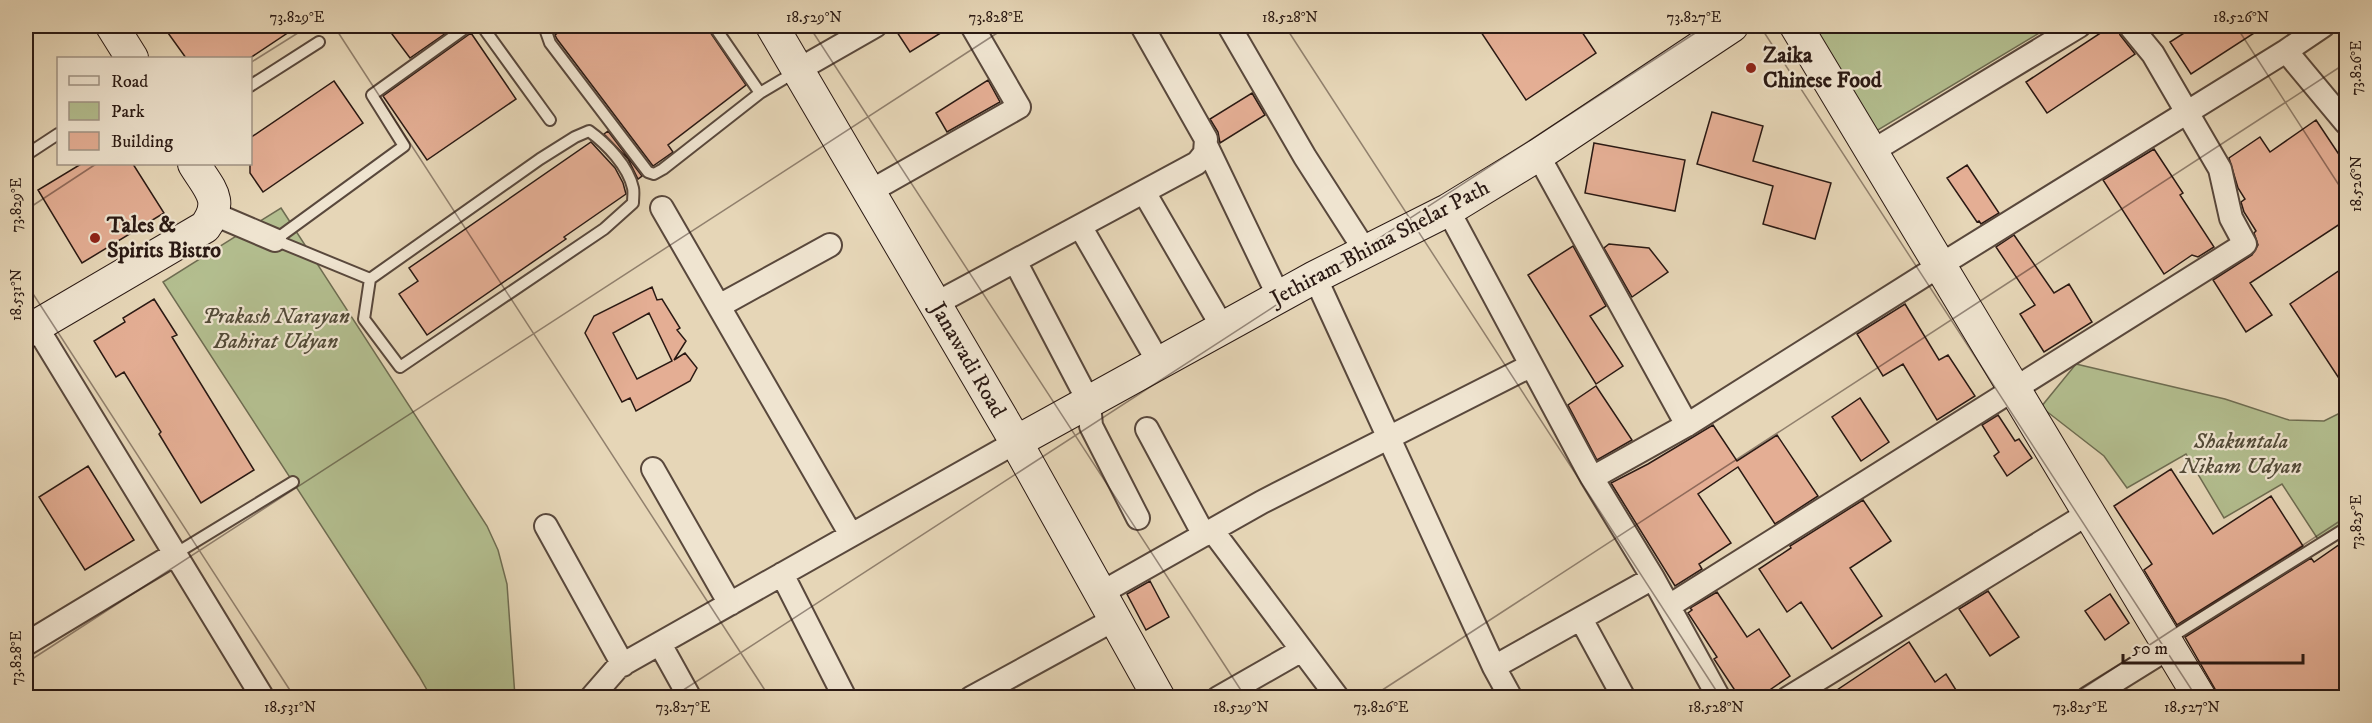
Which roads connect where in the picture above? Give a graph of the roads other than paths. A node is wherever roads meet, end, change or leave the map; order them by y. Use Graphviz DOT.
graph roads {
  1 [pos="112,26"];
  2 [pos="468,26"];
  3 [pos="482,26"];
  4 [pos="544,26"];
  5 [pos="714,26"];
  6 [pos="772,26"];
  7 [pos="876,26"];
  8 [pos="972,26"];
  9 [pos="1142,26"];
  10 [pos="1228,26"];
  11 [pos="1732,26"];
  12 [pos="1796,26"];
  13 [pos="2079,26"];
  14 [pos="2130,26"];
  15 [pos="2323,26"];
  16 [pos="319,42"];
  17 [pos="2286,51"];
  18 [pos="131,57"];
  19 [pos="798,70"];
  20 [pos="252,85"];
  21 [pos="760,93"];
  22 [pos="2187,113"];
  23 [pos="550,120"];
  24 [pos="2346,123"];
  25 [pos="57,135"];
  26 [pos="1206,145"];
  27 [pos="1871,152"];
  28 [pos="26,155"];
  29 [pos="1538,156"];
  30 [pos="195,165"];
  31 [pos="870,192"];
  32 [pos="1144,192"];
  33 [pos="662,208"];
  34 [pos="1448,210"];
  35 [pos="214,214"];
  36 [pos="1080,226"];
  37 [pos="275,240"];
  38 [pos="830,244"];
  39 [pos="1366,252"];
  40 [pos="1015,261"];
  41 [pos="1939,266"];
  42 [pos="1315,277"];
  43 [pos="370,279"];
  44 [pos="1279,297"];
  45 [pos="935,304"];
  46 [pos="719,306"];
  47 [pos="1223,328"];
  48 [pos="31,329"];
  49 [pos="1159,363"];
  50 [pos="1530,366"];
  51 [pos="2014,389"];
  52 [pos="1089,402"];
  53 [pos="1687,425"];
  54 [pos="1147,429"];
  55 [pos="1389,437"];
  56 [pos="1016,442"];
  57 [pos="653,469"];
  58 [pos="1592,478"];
  59 [pos="293,482"];
  60 [pos="2089,513"];
  61 [pos="1138,518"];
  62 [pos="546,526"];
  63 [pos="2346,528"];
  64 [pos="1208,532"];
  65 [pos="852,535"];
  66 [pos="175,554"];
  67 [pos="782,574"];
  68 [pos="1653,578"];
  69 [pos="730,604"];
  70 [pos="1108,606"];
  71 [pos="1669,606"];
  72 [pos="1581,619"];
  73 [pos="26,644"];
  74 [pos="660,644"];
  75 [pos="2168,644"];
  76 [pos="1302,650"];
  77 [pos="623,665"];
  78 [pos="1494,667"];
  79 [pos="263,698"];
  80 [pos="591,698"];
  81 [pos="690,698"];
  82 [pos="845,698"];
  83 [pos="971,698"];
  84 [pos="1159,698"];
  85 [pos="1218,698"];
  86 [pos="1338,698"];
  87 [pos="1511,698"];
  88 [pos="1624,698"];
  89 [pos="1719,698"];
  90 [pos="1788,698"];
  91 [pos="2088,698"];
  92 [pos="2200,698"];
  1 -- 18 [label="street"];
  2 -- 37 [label="lane"];
  3 -- 23 [label="lane"];
  4 -- 21 [label="lane"];
  5 -- 21 [label="lane"];
  6 -- 19 [label="street, Janawadi Road"];
  7 -- 19 [label="street"];
  8 -- 31 [label="street"];
  9 -- 26 [label="street"];
  10 -- 39 [label="street"];
  11 -- 29 [label="street, Jethiram Bhima Shelar Path"];
  12 -- 27 [label="street"];
  13 -- 27 [label="street"];
  14 -- 22 [label="street"];
  15 -- 17 [label="street"];
  16 -- 20 [label="lane"];
  17 -- 22 [label="street"];
  17 -- 24 [label="street"];
  19 -- 21 [label="lane"];
  19 -- 31 [label="street, Janawadi Road"];
  22 -- 41 [label="street"];
  22 -- 51 [label="street"];
  25 -- 28 [label="lane"];
  26 -- 32 [label="street"];
  26 -- 44 [label="street"];
  27 -- 41 [label="street"];
  29 -- 34 [label="street, Jethiram Bhima Shelar Path"];
  29 -- 53 [label="street"];
  30 -- 35 [label="street"];
  31 -- 45 [label="street, Janawadi Road"];
  32 -- 36 [label="street"];
  32 -- 47 [label="street"];
  33 -- 46 [label="street"];
  34 -- 39 [label="street, Jethiram Bhima Shelar Path"];
  34 -- 50 [label="street"];
  35 -- 37 [label="street"];
  35 -- 48 [label="street"];
  36 -- 40 [label="street"];
  36 -- 49 [label="street"];
  37 -- 43 [label="lane"];
  38 -- 46 [label="street"];
  39 -- 42 [label="street, Jethiram Bhima Shelar Path"];
  40 -- 45 [label="street"];
  40 -- 52 [label="street"];
  41 -- 51 [label="street"];
  41 -- 53 [label="street"];
  42 -- 44 [label="street, Jethiram Bhima Shelar Path"];
  42 -- 55 [label="street"];
  43 -- 43 [label="lane"];
  44 -- 47 [label="street, Jethiram Bhima Shelar Path"];
  45 -- 56 [label="street, Janawadi Road"];
  46 -- 65 [label="street"];
  47 -- 49 [label="street, Jethiram Bhima Shelar Path"];
  48 -- 66 [label="street"];
  49 -- 52 [label="street, Jethiram Bhima Shelar Path"];
  50 -- 55 [label="street"];
  50 -- 58 [label="street"];
  51 -- 60 [label="street"];
  51 -- 71 [label="street"];
  52 -- 56 [label="street, Jethiram Bhima Shelar Path"];
  52 -- 61 [label="street"];
  53 -- 58 [label="street"];
  54 -- 64 [label="street"];
  55 -- 64 [label="street"];
  55 -- 78 [label="street"];
  56 -- 65 [label="street"];
  56 -- 70 [label="street, Janawadi Road"];
  57 -- 69 [label="street"];
  58 -- 68 [label="street"];
  59 -- 66 [label="lane"];
  60 -- 75 [label="street"];
  60 -- 90 [label="street"];
  62 -- 77 [label="street"];
  63 -- 75 [label="lane"];
  64 -- 70 [label="street"];
  64 -- 76 [label="street"];
  65 -- 67 [label="street"];
  66 -- 73 [label="street"];
  66 -- 79 [label="street"];
  67 -- 69 [label="street"];
  67 -- 82 [label="street"];
  68 -- 71 [label="street"];
  68 -- 72 [label="street"];
  69 -- 74 [label="street"];
  70 -- 83 [label="street"];
  70 -- 84 [label="street, Janawadi Road"];
  71 -- 89 [label="street"];
  72 -- 78 [label="street"];
  72 -- 88 [label="street"];
  74 -- 77 [label="street"];
  74 -- 81 [label="street"];
  75 -- 91 [label="street"];
  75 -- 92 [label="street"];
  76 -- 85 [label="street"];
  76 -- 86 [label="street"];
  77 -- 80 [label="street"];
  78 -- 87 [label="street"];
}
